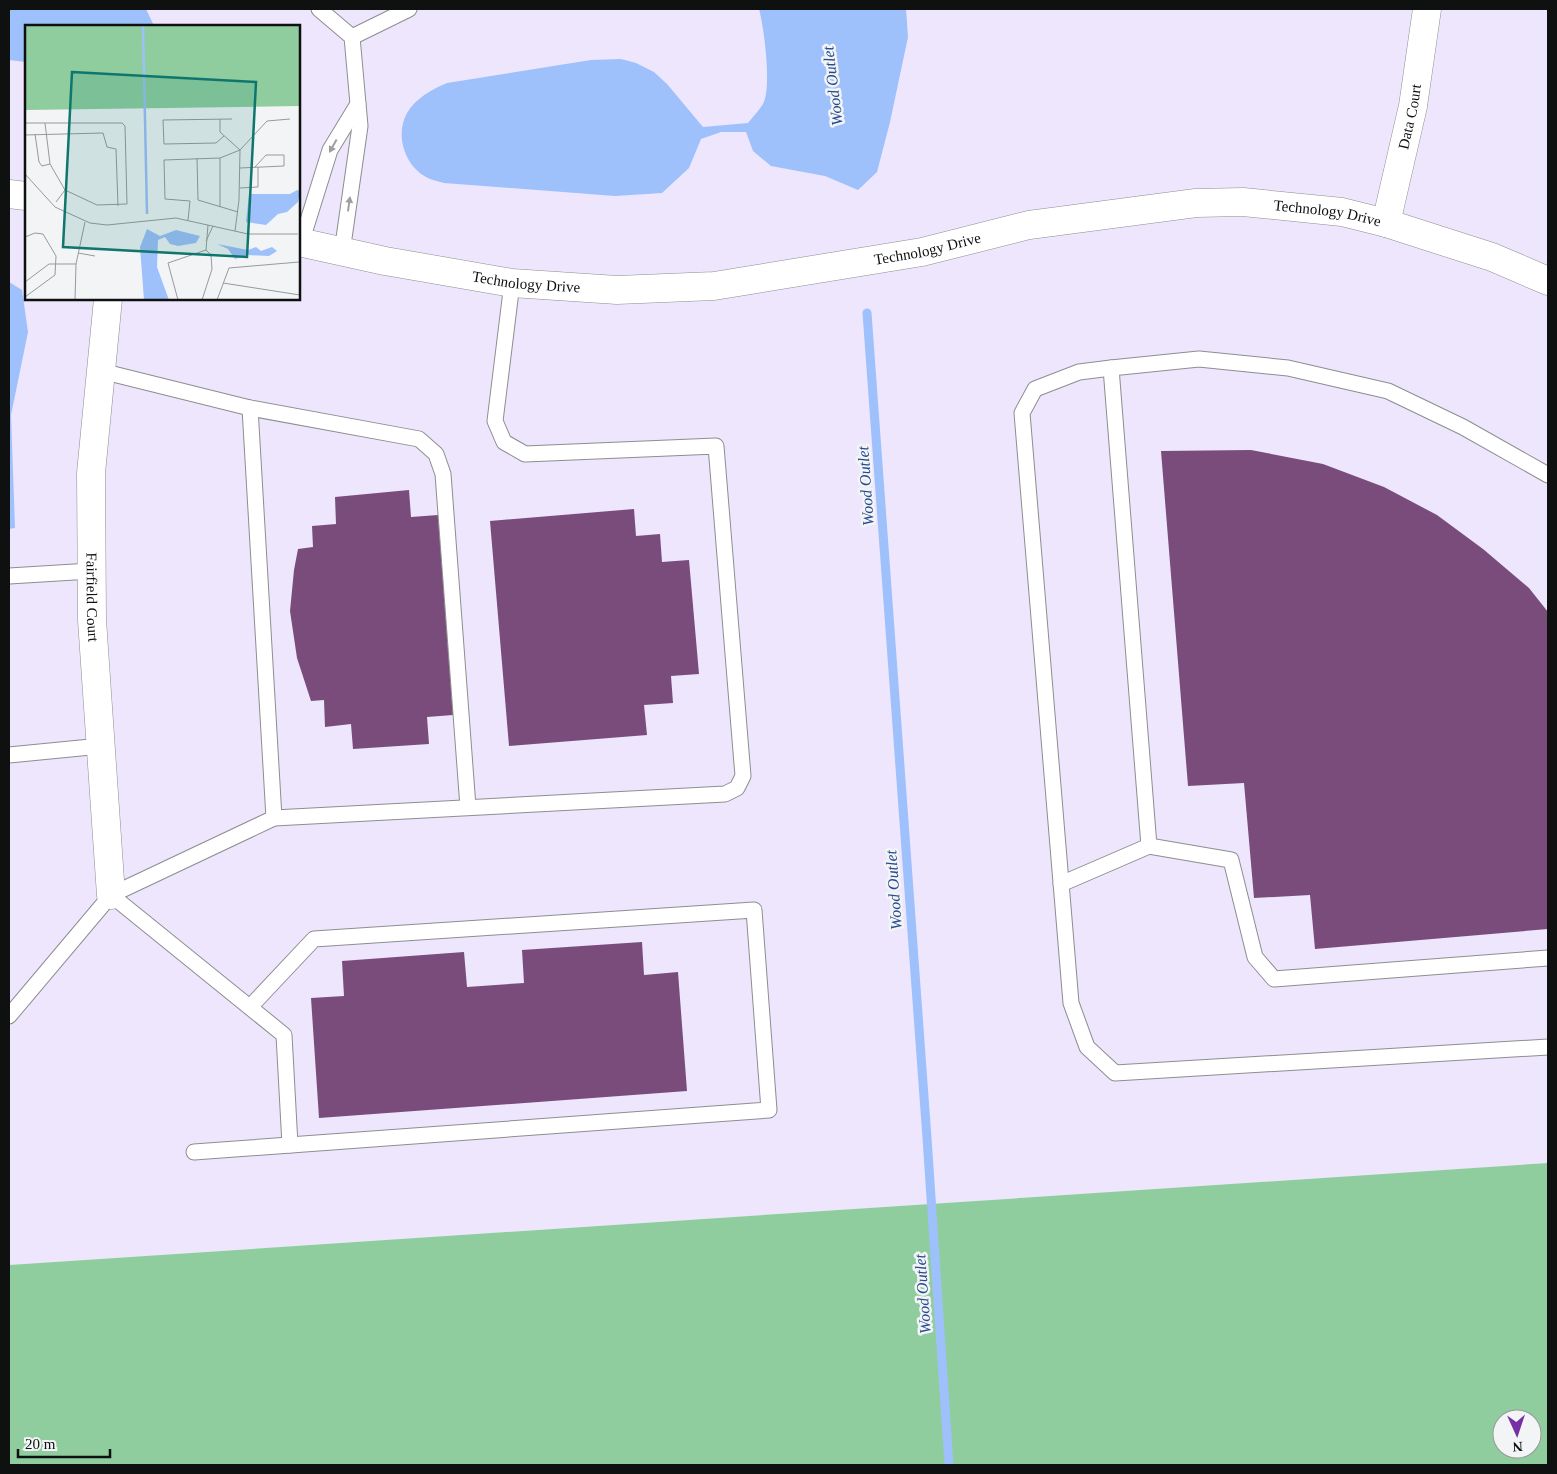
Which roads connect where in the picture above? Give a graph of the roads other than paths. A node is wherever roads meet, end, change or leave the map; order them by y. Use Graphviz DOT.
graph roads {
  1 [pos="319,9"];
  2 [pos="409,9"];
  3 [pos="1427,9"];
  4 [pos="352,37"];
  5 [pos="358,104"];
  6 [pos="9,194"];
  7 [pos="25,196"];
  8 [pos="1386,223"];
  9 [pos="300,243"];
  10 [pos="342,252"];
  11 [pos="512,282"];
  12 [pos="1548,282"];
  13 [pos="108,300"];
  14 [pos="1111,368"];
  15 [pos="101,371"];
  16 [pos="250,408"];
  17 [pos="1548,475"];
  18 [pos="92,571"];
  19 [pos="9,576"];
  20 [pos="101,746"];
  21 [pos="9,755"];
  22 [pos="468,807"];
  23 [pos="274,818"];
  24 [pos="1150,846"];
  25 [pos="1061,884"];
  26 [pos="111,895"];
  27 [pos="1548,958"];
  28 [pos="250,1007"];
  29 [pos="9,1016"];
  30 [pos="1548,1047"];
  31 [pos="290,1145"];
  32 [pos="194,1152"];
  1 -- 4 [label="lane"];
  2 -- 4 [label="lane"];
  3 -- 8 [label="street, Data Court"];
  4 -- 5 [label="lane"];
  5 -- 9 [label="lane, one-way"];
  10 -- 5 [label="lane, one-way"];
  6 -- 7 [label="street"];
  8 -- 11 [label="street, Technology Drive"];
  8 -- 12 [label="street, Technology Drive"];
  9 -- 10 [label="street, Technology Drive"];
  10 -- 11 [label="street, Technology Drive"];
  11 -- 22 [label="lane"];
  13 -- 15 [label="street, Fairfield Court"];
  14 -- 17 [label="lane"];
  14 -- 24 [label="lane"];
  14 -- 25 [label="lane"];
  15 -- 16 [label="lane"];
  15 -- 18 [label="street, Fairfield Court"];
  16 -- 22 [label="lane"];
  16 -- 23 [label="lane"];
  18 -- 19 [label="lane"];
  18 -- 20 [label="street, Fairfield Court"];
  20 -- 21 [label="lane"];
  20 -- 26 [label="street, Fairfield Court"];
  22 -- 23 [label="lane"];
  23 -- 26 [label="lane"];
  24 -- 25 [label="lane"];
  24 -- 27 [label="lane"];
  25 -- 30 [label="lane"];
  26 -- 28 [label="lane"];
  26 -- 29 [label="lane"];
  28 -- 31 [label="lane"];
  28 -- 31 [label="lane"];
  31 -- 32 [label="lane"];
}
